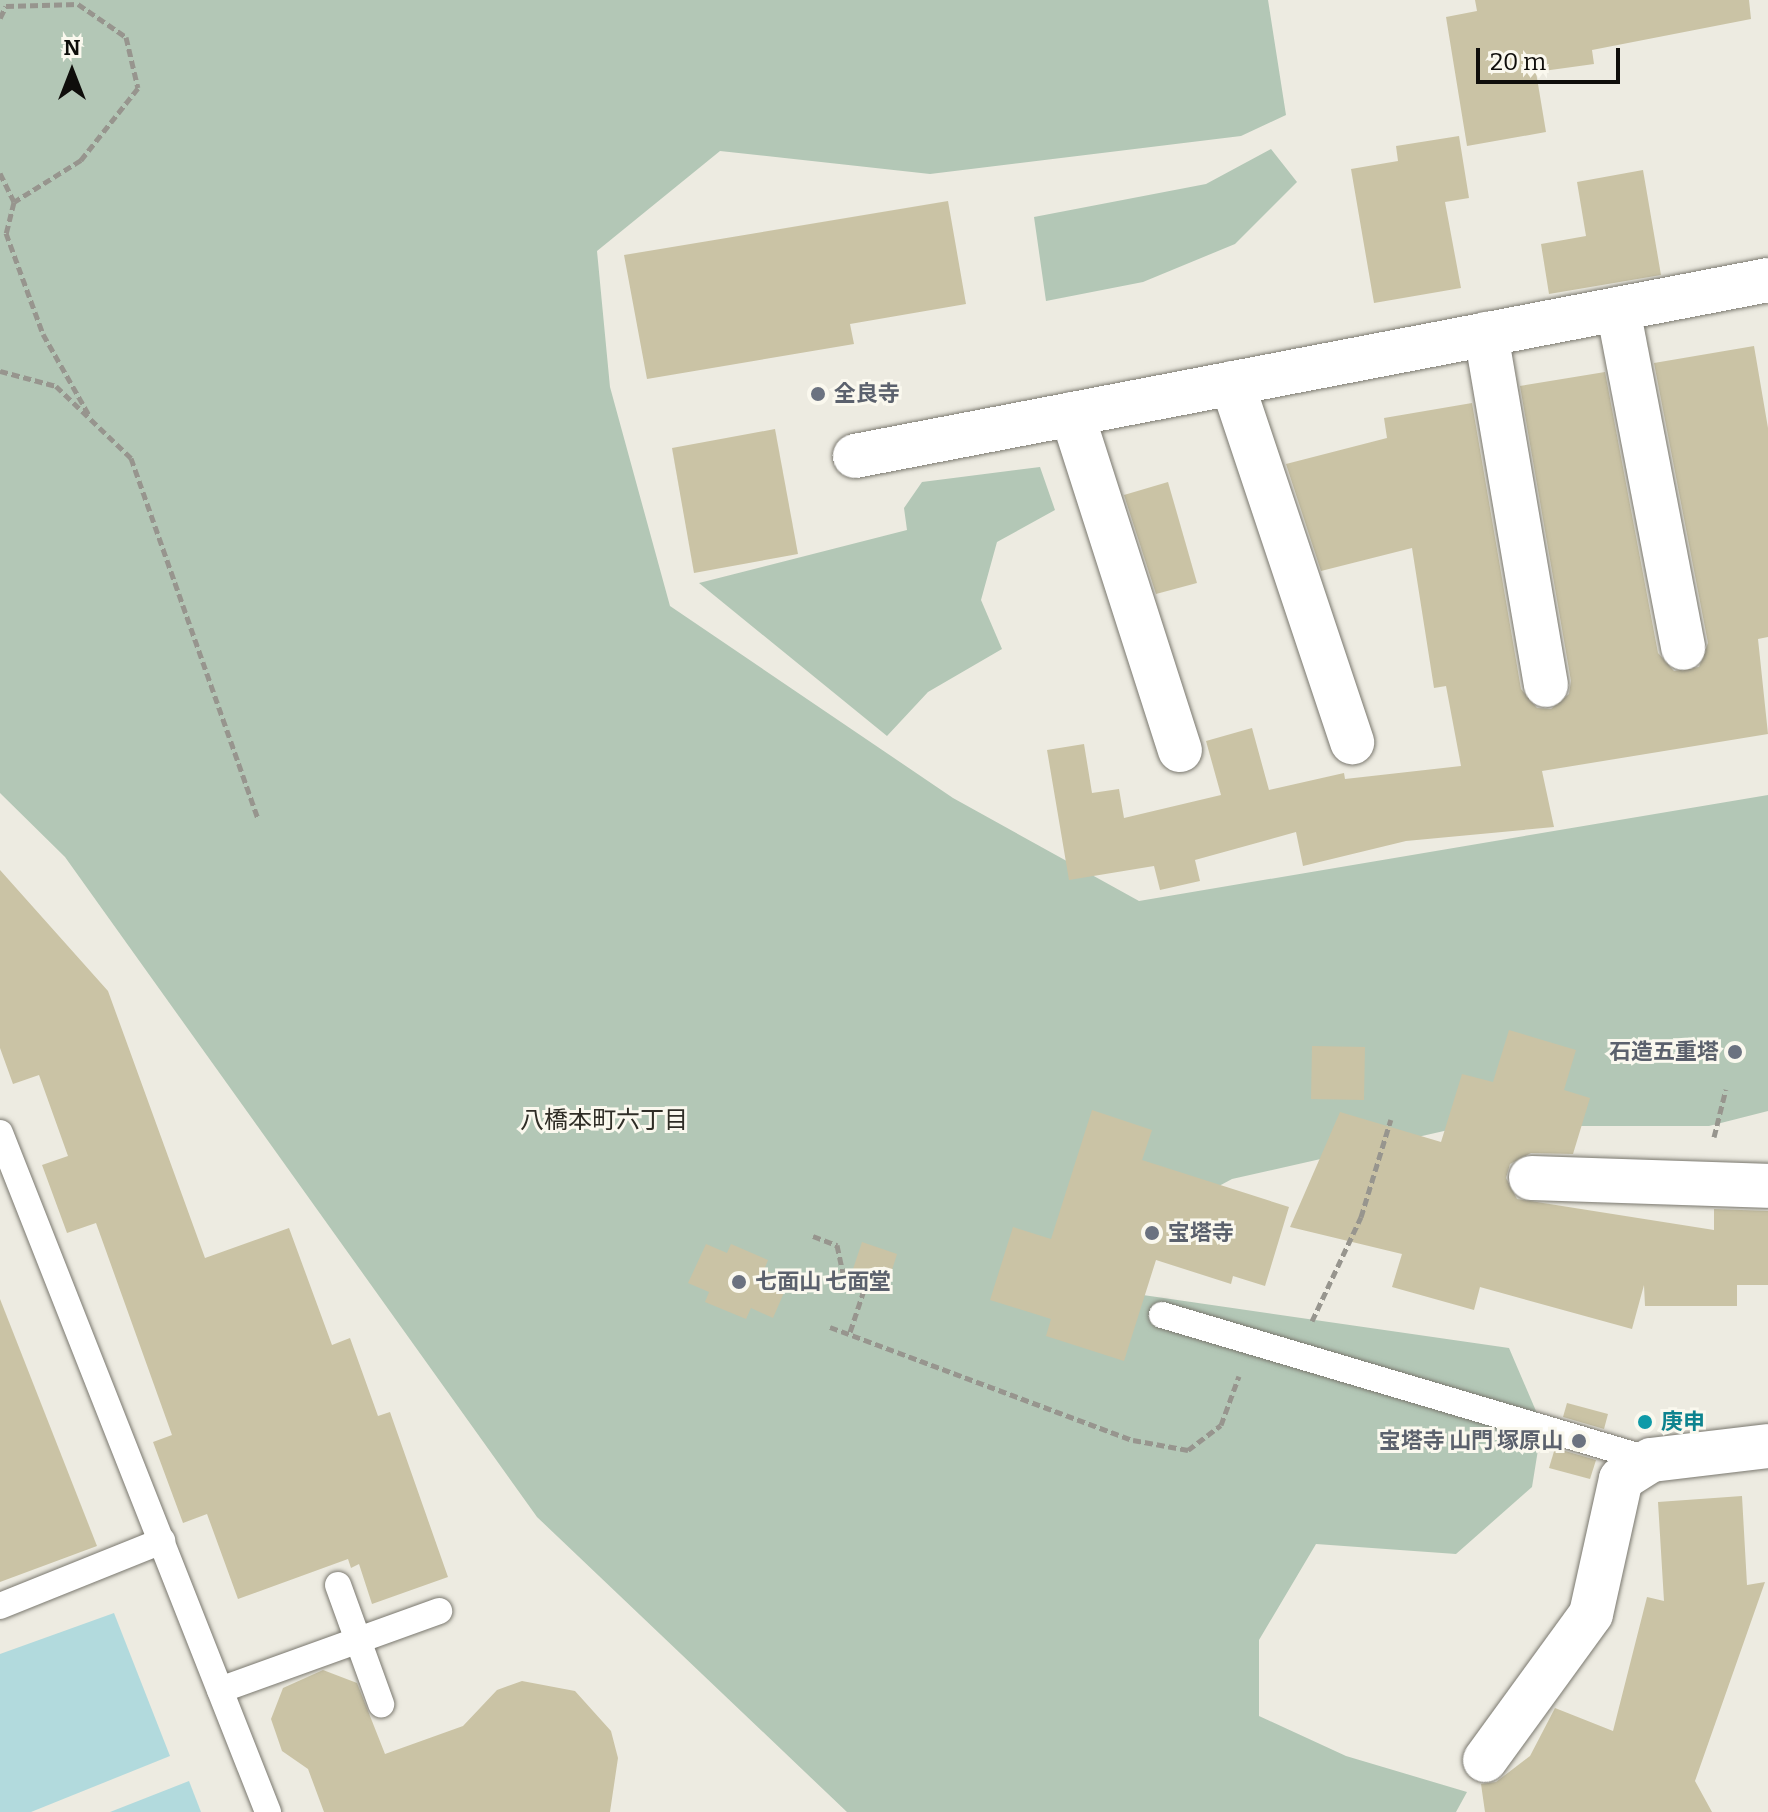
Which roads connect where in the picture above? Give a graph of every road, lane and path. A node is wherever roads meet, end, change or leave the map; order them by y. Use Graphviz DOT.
graph roads {
  1 [pos="0,18"];
  2 [pos="0,173"];
  3 [pos="14,202"];
  4 [pos="1768,280"];
  5 [pos="1618,309"];
  6 [pos="1486,334"];
  7 [pos="0,371"];
  8 [pos="1232,383"];
  9 [pos="1072,414"];
  10 [pos="94,423"];
  11 [pos="855,456"];
  12 [pos="1683,648"];
  13 [pos="1546,685"];
  14 [pos="1352,742"];
  15 [pos="1180,750"];
  16 [pos="258,818"];
  17 [pos="1391,1119"];
  18 [pos="2,1146"];
  19 [pos="1531,1178"];
  20 [pos="1768,1186"];
  21 [pos="813,1236"];
  22 [pos="1162,1315"];
  23 [pos="830,1327"];
  24 [pos="849,1335"];
  25 [pos="1247,1340"];
  26 [pos="1301,1356"];
  27 [pos="1768,1446"];
  28 [pos="1651,1460"];
  29 [pos="162,1541"];
  30 [pos="338,1585"];
  31 [pos="0,1606"];
  32 [pos="439,1611"];
  33 [pos="358,1638"];
  34 [pos="220,1690"];
  35 [pos="381,1704"];
  36 [pos="1485,1760"];
  37 [pos="268,1812"];
  1 -- 3 [label="path"];
  2 -- 3 [label="path"];
  3 -- 10 [label="path"];
  4 -- 5 [label="street"];
  5 -- 6 [label="street"];
  5 -- 12 [label="street"];
  6 -- 8 [label="street"];
  6 -- 13 [label="street"];
  7 -- 10 [label="path"];
  8 -- 9 [label="street"];
  8 -- 14 [label="street"];
  9 -- 11 [label="street"];
  9 -- 15 [label="street"];
  10 -- 16 [label="path"];
  17 -- 26 [label="path"];
  18 -- 29 [label="lane"];
  19 -- 20 [label="street"];
  21 -- 24 [label="path"];
  22 -- 25 [label="lane"];
  23 -- 24 [label="path"];
  24 -- 25 [label="path"];
  25 -- 26 [label="lane"];
  26 -- 28 [label="lane"];
  27 -- 28 [label="street"];
  28 -- 36 [label="street"];
  29 -- 31 [label="lane"];
  29 -- 34 [label="lane"];
  30 -- 33 [label="lane"];
  32 -- 33 [label="lane"];
  33 -- 34 [label="lane"];
  33 -- 35 [label="lane"];
  34 -- 37 [label="lane"];
}
